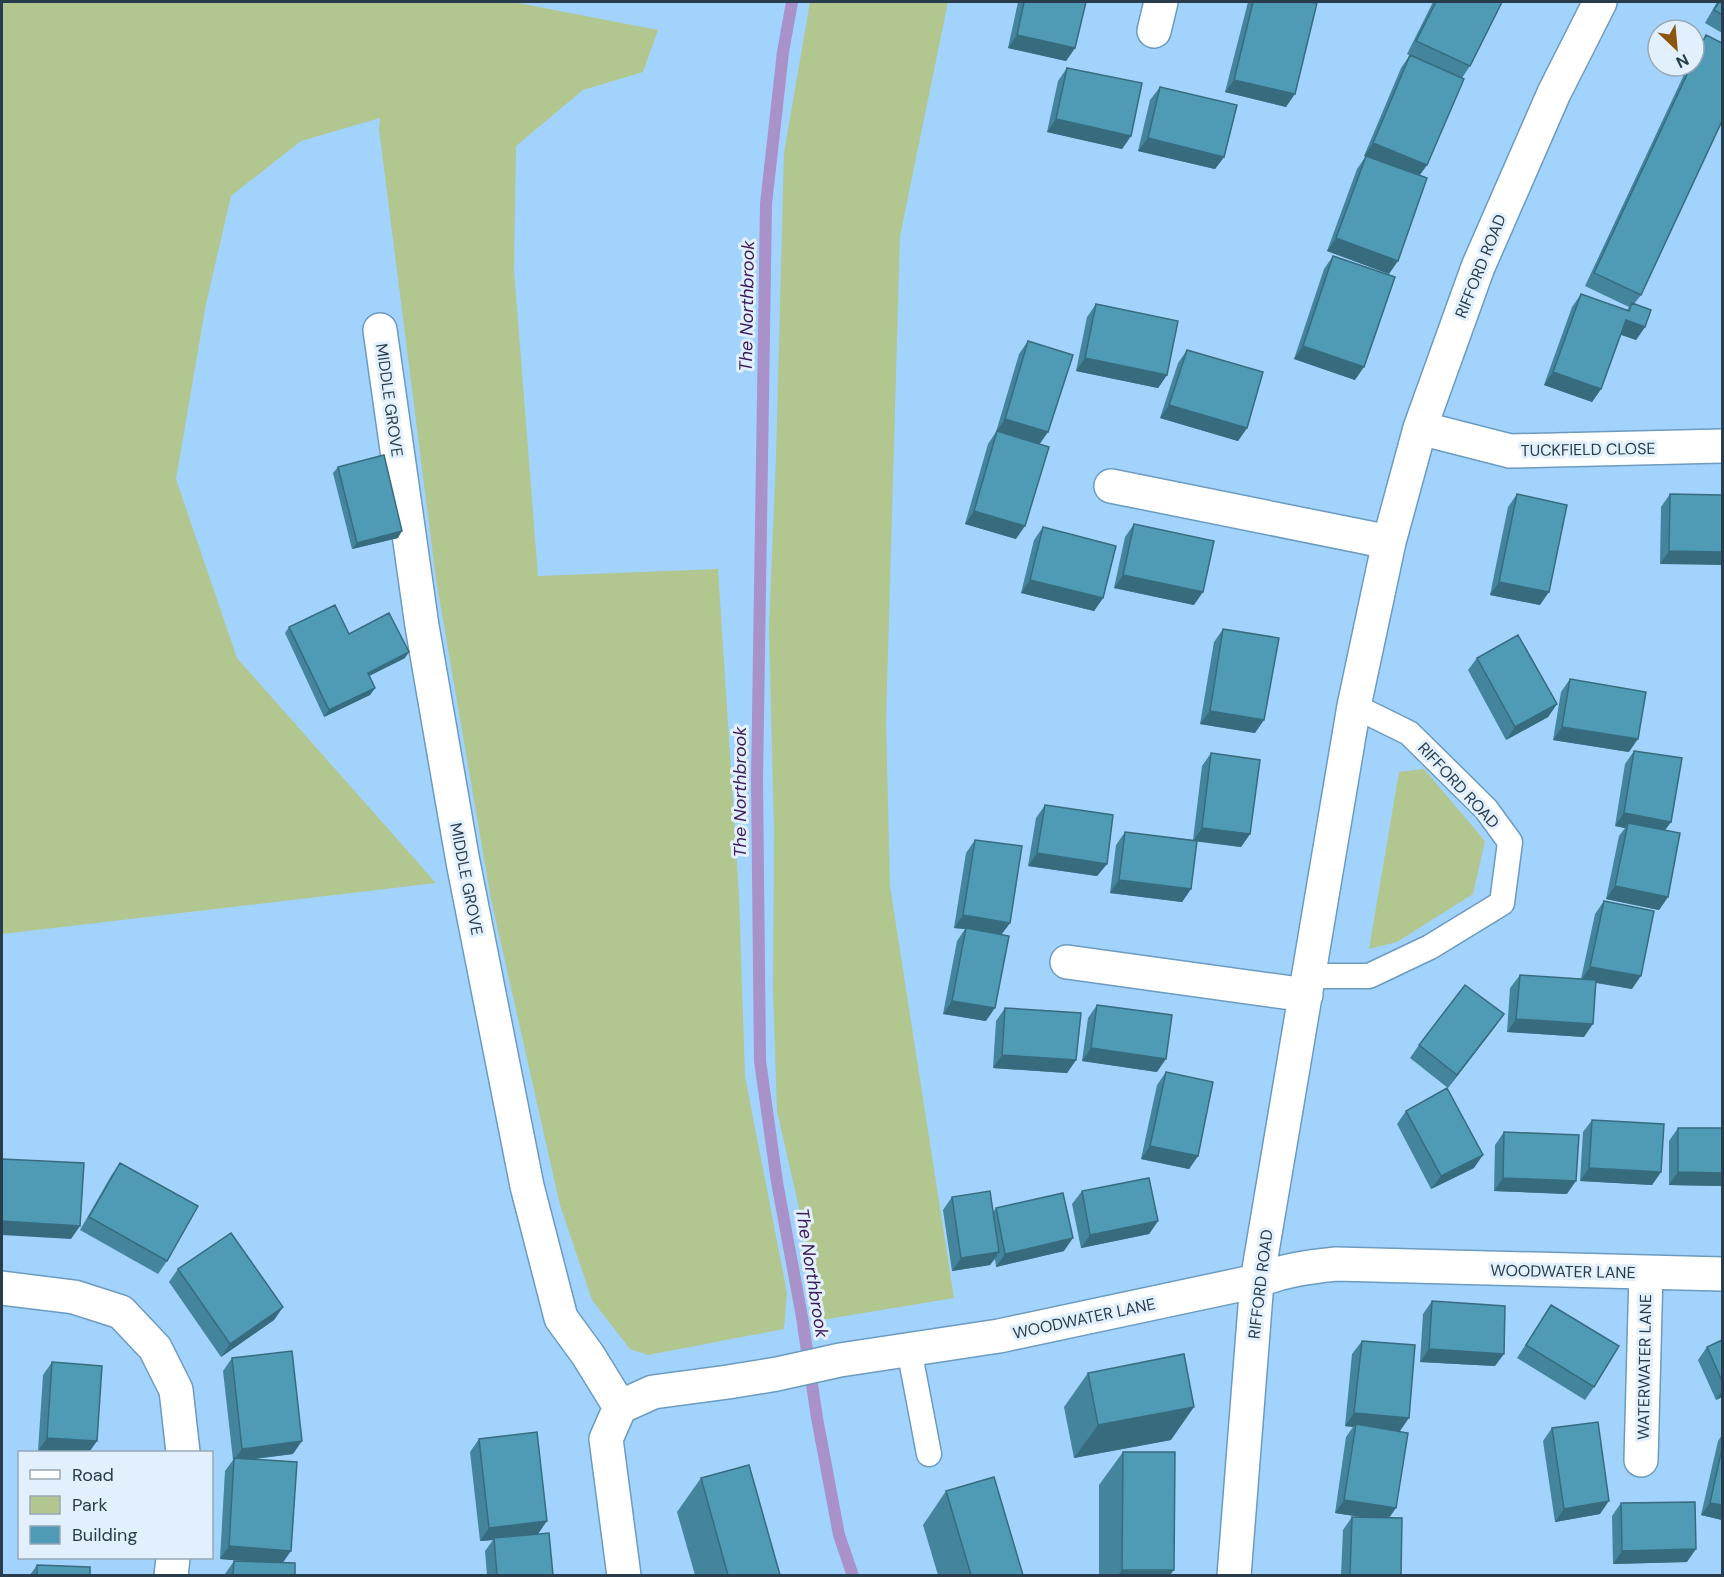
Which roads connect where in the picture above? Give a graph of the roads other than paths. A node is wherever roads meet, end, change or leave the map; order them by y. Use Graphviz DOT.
graph roads {
  1 [pos="1600,2"];
  2 [pos="380,330"];
  3 [pos="1420,428"];
  4 [pos="1722,446"];
  5 [pos="1111,486"];
  6 [pos="1389,542"];
  7 [pos="1354,706"];
  8 [pos="1066,962"];
  9 [pos="1307,986"];
  10 [pos="1646,1273"];
  11 [pos="1722,1274"];
  12 [pos="1257,1281"];
  13 [pos="2,1288"];
  14 [pos="909,1349"];
  15 [pos="620,1407"];
  16 [pos="183,1451"];
  17 [pos="929,1454"];
  18 [pos="1641,1460"];
  19 [pos="173,1559"];
  20 [pos="171,1575"];
  21 [pos="624,1575"];
  22 [pos="1234,1575"];
  1 -- 3 [label="street, RIFFORD ROAD"];
  2 -- 15 [label="street, MIDDLE GROVE"];
  3 -- 4 [label="street, TUCKFIELD CLOSE"];
  3 -- 6 [label="street, RIFFORD ROAD"];
  5 -- 6 [label="street"];
  6 -- 7 [label="street, RIFFORD ROAD"];
  7 -- 9 [label="street, RIFFORD ROAD"];
  7 -- 9 [label="lane, RIFFORD ROAD"];
  8 -- 9 [label="street, RIFFORD ROAD"];
  9 -- 12 [label="street, RIFFORD ROAD"];
  10 -- 11 [label="street, WOODWATER LANE"];
  10 -- 12 [label="street, WOODWATER LANE"];
  10 -- 18 [label="street, WATERWATER LANE"];
  12 -- 14 [label="street, WOODWATER LANE"];
  12 -- 22 [label="street, RIFFORD ROAD"];
  13 -- 16 [label="street"];
  14 -- 15 [label="street, WOODWATER LANE"];
  14 -- 17 [label="lane"];
  15 -- 21 [label="street"];
  19 -- 20 [label="street"];
}
